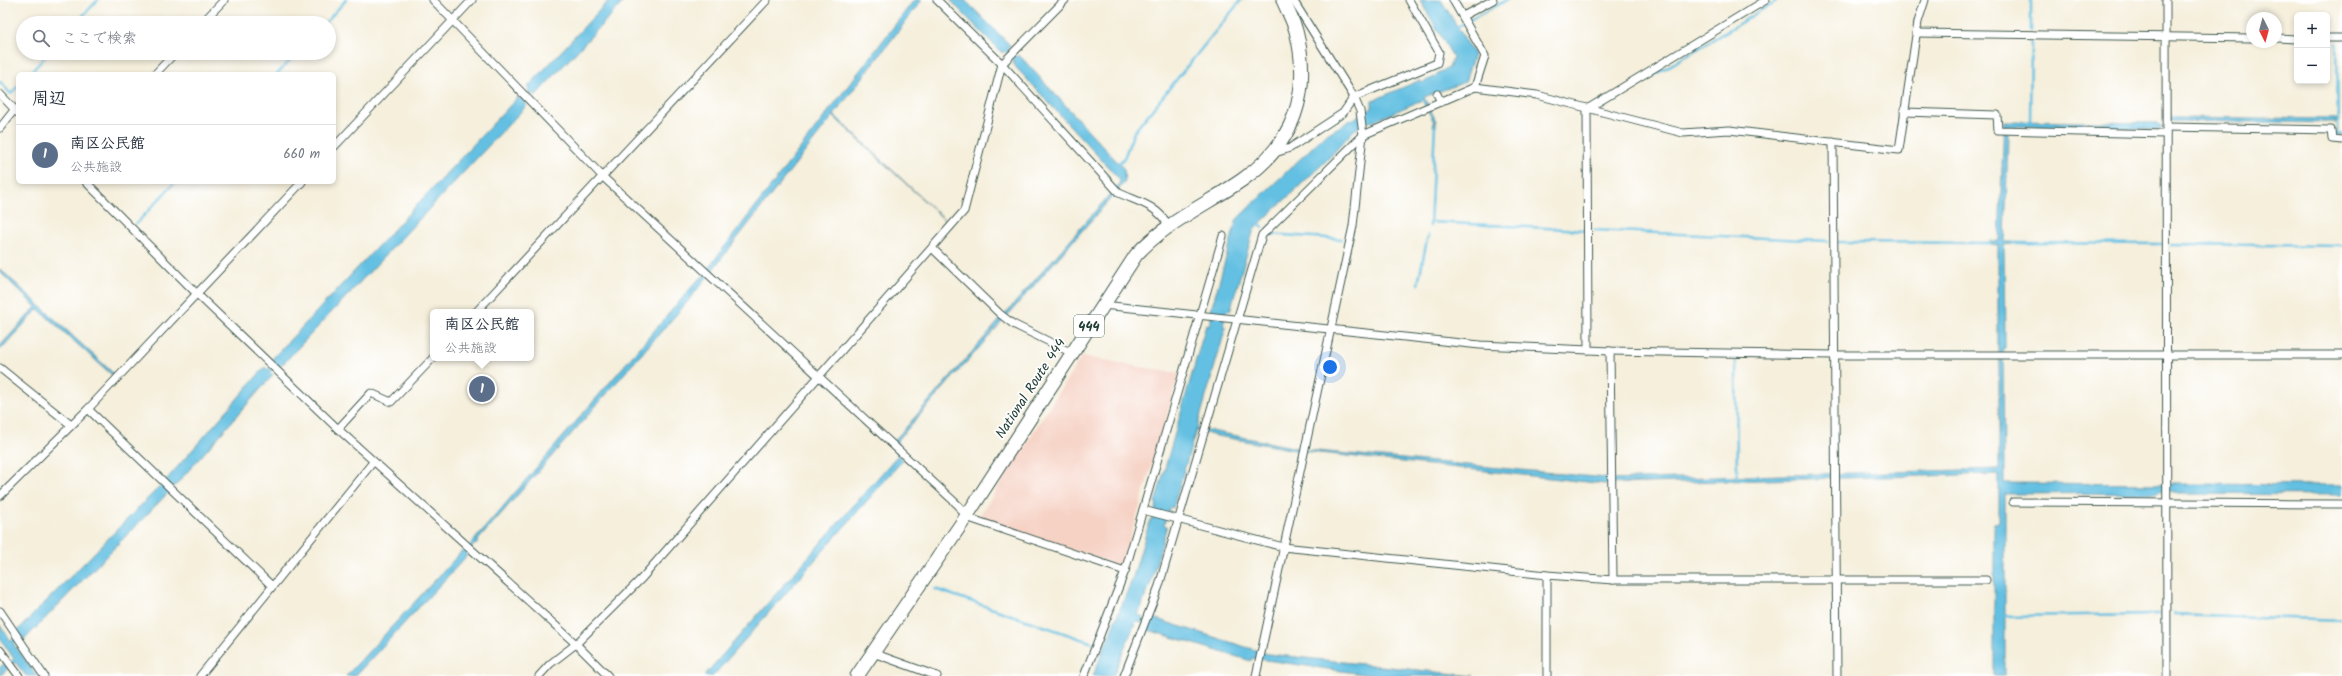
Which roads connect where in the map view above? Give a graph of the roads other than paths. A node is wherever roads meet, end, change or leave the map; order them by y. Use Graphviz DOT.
graph roads {
  1 [pos="224,0"];
  2 [pos="433,0"];
  3 [pos="472,0"];
  4 [pos="767,0"];
  5 [pos="937,0"];
  6 [pos="1065,0"];
  7 [pos="1283,0"];
  8 [pos="1293,0"];
  9 [pos="1409,0"];
  10 [pos="1453,0"];
  11 [pos="1493,0"];
  12 [pos="1766,0"];
  13 [pos="1925,0"];
  14 [pos="2166,0"];
  15 [pos="209,16"];
  16 [pos="453,20"];
  17 [pos="1465,21"];
  18 [pos="1916,33"];
  19 [pos="2166,37"];
  20 [pos="2246,38"];
  21 [pos="2282,38"];
  22 [pos="2294,38"];
  23 [pos="2330,38"];
  24 [pos="2342,38"];
  25 [pos="168,60"];
  26 [pos="1002,64"];
  27 [pos="1426,68"];
  28 [pos="157,72"];
  29 [pos="1429,76"];
  30 [pos="1475,87"];
  31 [pos="0,94"];
  32 [pos="1437,94"];
  33 [pos="1354,97"];
  34 [pos="1441,102"];
  35 [pos="1587,109"];
  36 [pos="16,111"];
  37 [pos="1904,112"];
  38 [pos="0,128"];
  39 [pos="2166,130"];
  40 [pos="1363,135"];
  41 [pos="2342,140"];
  42 [pos="1833,142"];
  43 [pos="336,145"];
  44 [pos="1275,152"];
  45 [pos="603,177"];
  46 [pos="88,184"];
  47 [pos="300,184"];
  48 [pos="1168,225"];
  49 [pos="1223,236"];
  50 [pos="932,248"];
  51 [pos="197,294"];
  52 [pos="1102,305"];
  53 [pos="479,309"];
  54 [pos="1203,316"];
  55 [pos="1234,319"];
  56 [pos="1330,329"];
  57 [pos="1588,350"];
  58 [pos="1610,351"];
  59 [pos="1072,353"];
  60 [pos="1834,355"];
  61 [pos="2165,355"];
  62 [pos="2342,355"];
  63 [pos="430,361"];
  64 [pos="0,368"];
  65 [pos="819,377"];
  66 [pos="88,409"];
  67 [pos="71,425"];
  68 [pos="338,430"];
  69 [pos="373,462"];
  70 [pos="0,496"];
  71 [pos="2013,502"];
  72 [pos="2166,502"];
  73 [pos="2342,504"];
  74 [pos="1143,510"];
  75 [pos="966,517"];
  76 [pos="1179,520"];
  77 [pos="1283,547"];
  78 [pos="1125,571"];
  79 [pos="1547,575"];
  80 [pos="1836,579"];
  81 [pos="1614,580"];
  82 [pos="1986,580"];
  83 [pos="272,586"];
  84 [pos="0,611"];
  85 [pos="576,644"];
  86 [pos="0,650"];
  87 [pos="873,653"];
  88 [pos="19,676"];
  89 [pos="44,676"];
  90 [pos="200,676"];
  91 [pos="540,676"];
  92 [pos="608,676"];
  93 [pos="857,676"];
  94 [pos="937,676"];
  95 [pos="1084,676"];
  96 [pos="1124,676"];
  97 [pos="1256,676"];
  98 [pos="1547,676"];
  99 [pos="1837,676"];
  100 [pos="2167,676"];
  1 -- 15 [label="street"];
  2 -- 16 [label="street"];
  3 -- 16 [label="street"];
  4 -- 45 [label="street"];
  5 -- 26 [label="street"];
  6 -- 26 [label="street"];
  7 -- 44 [label="highway, National Route 444 / 444"];
  8 -- 33 [label="street"];
  9 -- 27 [label="street"];
  10 -- 17 [label="street"];
  11 -- 17 [label="street"];
  12 -- 35 [label="street"];
  13 -- 18 [label="street"];
  14 -- 19 [label="street"];
  16 -- 43 [label="street"];
  16 -- 45 [label="street"];
  17 -- 30 [label="street"];
  18 -- 19 [label="street"];
  18 -- 37 [label="street"];
  19 -- 20 [label="street"];
  19 -- 39 [label="street"];
  21 -- 22 [label="street"];
  23 -- 24 [label="street"];
  25 -- 28 [label="street"];
  26 -- 48 [label="street"];
  26 -- 50 [label="street"];
  27 -- 29 [label="street"];
  27 -- 33 [label="street"];
  30 -- 34 [label="street"];
  30 -- 35 [label="street"];
  31 -- 36 [label="street"];
  32 -- 34 [label="street"];
  33 -- 40 [label="street"];
  33 -- 44 [label="street"];
  34 -- 40 [label="street"];
  35 -- 42 [label="street"];
  35 -- 57 [label="street"];
  36 -- 38 [label="street"];
  37 -- 39 [label="street"];
  37 -- 42 [label="street"];
  39 -- 41 [label="street"];
  39 -- 61 [label="street"];
  40 -- 55 [label="street"];
  40 -- 56 [label="street"];
  42 -- 60 [label="street"];
  44 -- 48 [label="highway, National Route 444 / 444"];
  45 -- 53 [label="street"];
  45 -- 65 [label="street"];
  46 -- 51 [label="street"];
  47 -- 51 [label="street"];
  48 -- 52 [label="highway, National Route 444 / 444"];
  49 -- 54 [label="street"];
  50 -- 59 [label="street"];
  50 -- 65 [label="street"];
  51 -- 66 [label="street"];
  51 -- 68 [label="street"];
  52 -- 54 [label="street"];
  52 -- 59 [label="highway, National Route 444 / 444"];
  54 -- 55 [label="street"];
  54 -- 74 [label="street"];
  55 -- 56 [label="street"];
  55 -- 76 [label="street"];
  56 -- 57 [label="street"];
  56 -- 77 [label="street"];
  57 -- 58 [label="street"];
  58 -- 60 [label="street"];
  58 -- 81 [label="street"];
  59 -- 75 [label="highway, National Route 444 / 444"];
  60 -- 61 [label="street"];
  60 -- 80 [label="street"];
  61 -- 62 [label="street"];
  61 -- 72 [label="street"];
  63 -- 68 [label="street"];
  64 -- 67 [label="street"];
  65 -- 75 [label="street"];
  65 -- 85 [label="street"];
  66 -- 67 [label="street"];
  66 -- 83 [label="street"];
  67 -- 70 [label="street"];
  68 -- 69 [label="street"];
  69 -- 83 [label="street"];
  69 -- 85 [label="street"];
  71 -- 72 [label="street"];
  72 -- 73 [label="street"];
  72 -- 100 [label="street"];
  74 -- 76 [label="street"];
  74 -- 78 [label="street"];
  75 -- 78 [label="street"];
  75 -- 87 [label="highway, National Route 444 / 444"];
  76 -- 77 [label="street"];
  76 -- 96 [label="street"];
  77 -- 79 [label="street"];
  77 -- 97 [label="street"];
  78 -- 95 [label="street"];
  79 -- 81 [label="street"];
  79 -- 98 [label="street"];
  80 -- 81 [label="street"];
  80 -- 82 [label="street"];
  80 -- 99 [label="street"];
  83 -- 90 [label="street"];
  84 -- 89 [label="street"];
  85 -- 91 [label="street"];
  85 -- 92 [label="street"];
  86 -- 88 [label="street"];
  87 -- 93 [label="highway, National Route 444 / 444"];
  87 -- 94 [label="street"];
}
